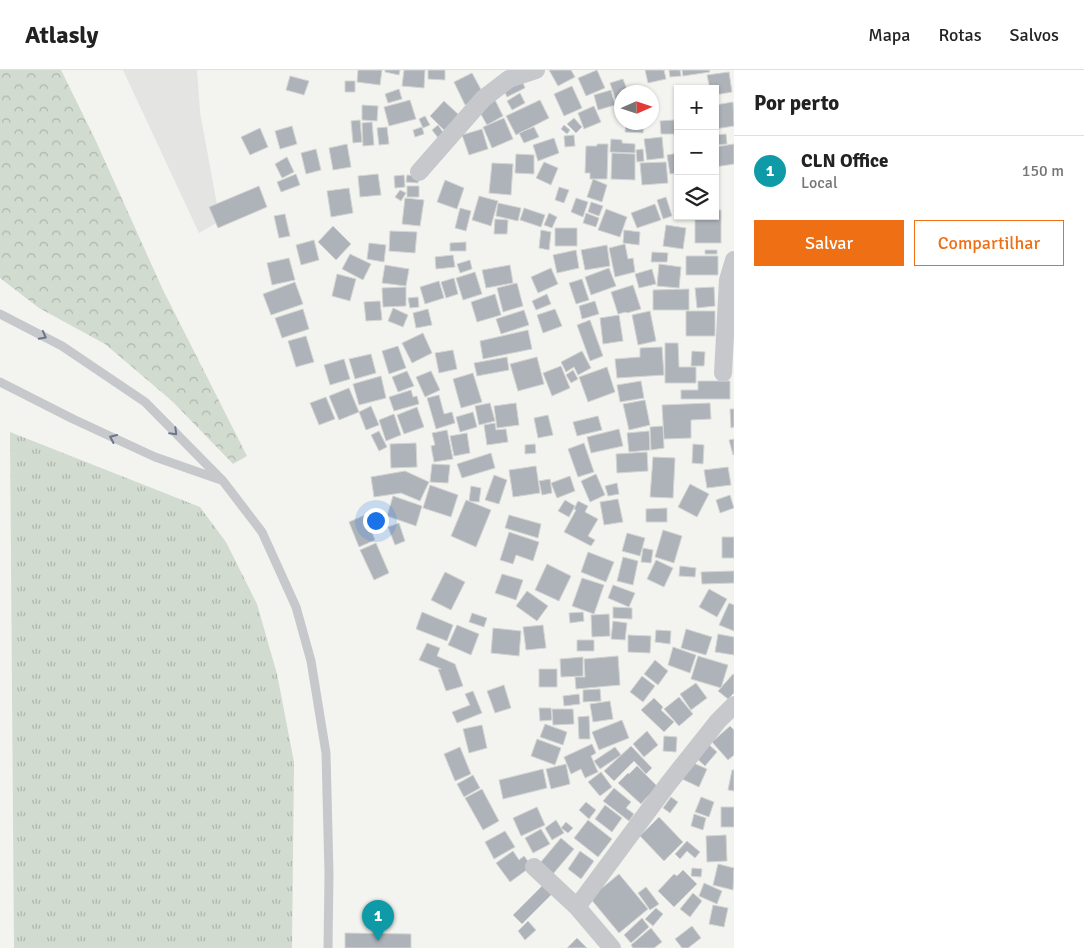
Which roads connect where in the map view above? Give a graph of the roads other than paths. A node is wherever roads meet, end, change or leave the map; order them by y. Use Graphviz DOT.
graph roads {
  1 [pos="536,70"];
  2 [pos="419,172"];
  3 [pos="734,260"];
  4 [pos="0,314"];
  5 [pos="723,373"];
  6 [pos="0,382"];
  7 [pos="223,481"];
  8 [pos="734,705"];
  9 [pos="534,867"];
  10 [pos="577,906"];
  11 [pos="328,948"];
  12 [pos="612,948"];
  1 -- 2 [label="street"];
  3 -- 5 [label="street"];
  4 -- 7 [label="lane, one-way"];
  7 -- 6 [label="lane, one-way"];
  7 -- 11 [label="lane"];
  8 -- 10 [label="street"];
  9 -- 10 [label="street"];
  10 -- 12 [label="street"];
}
